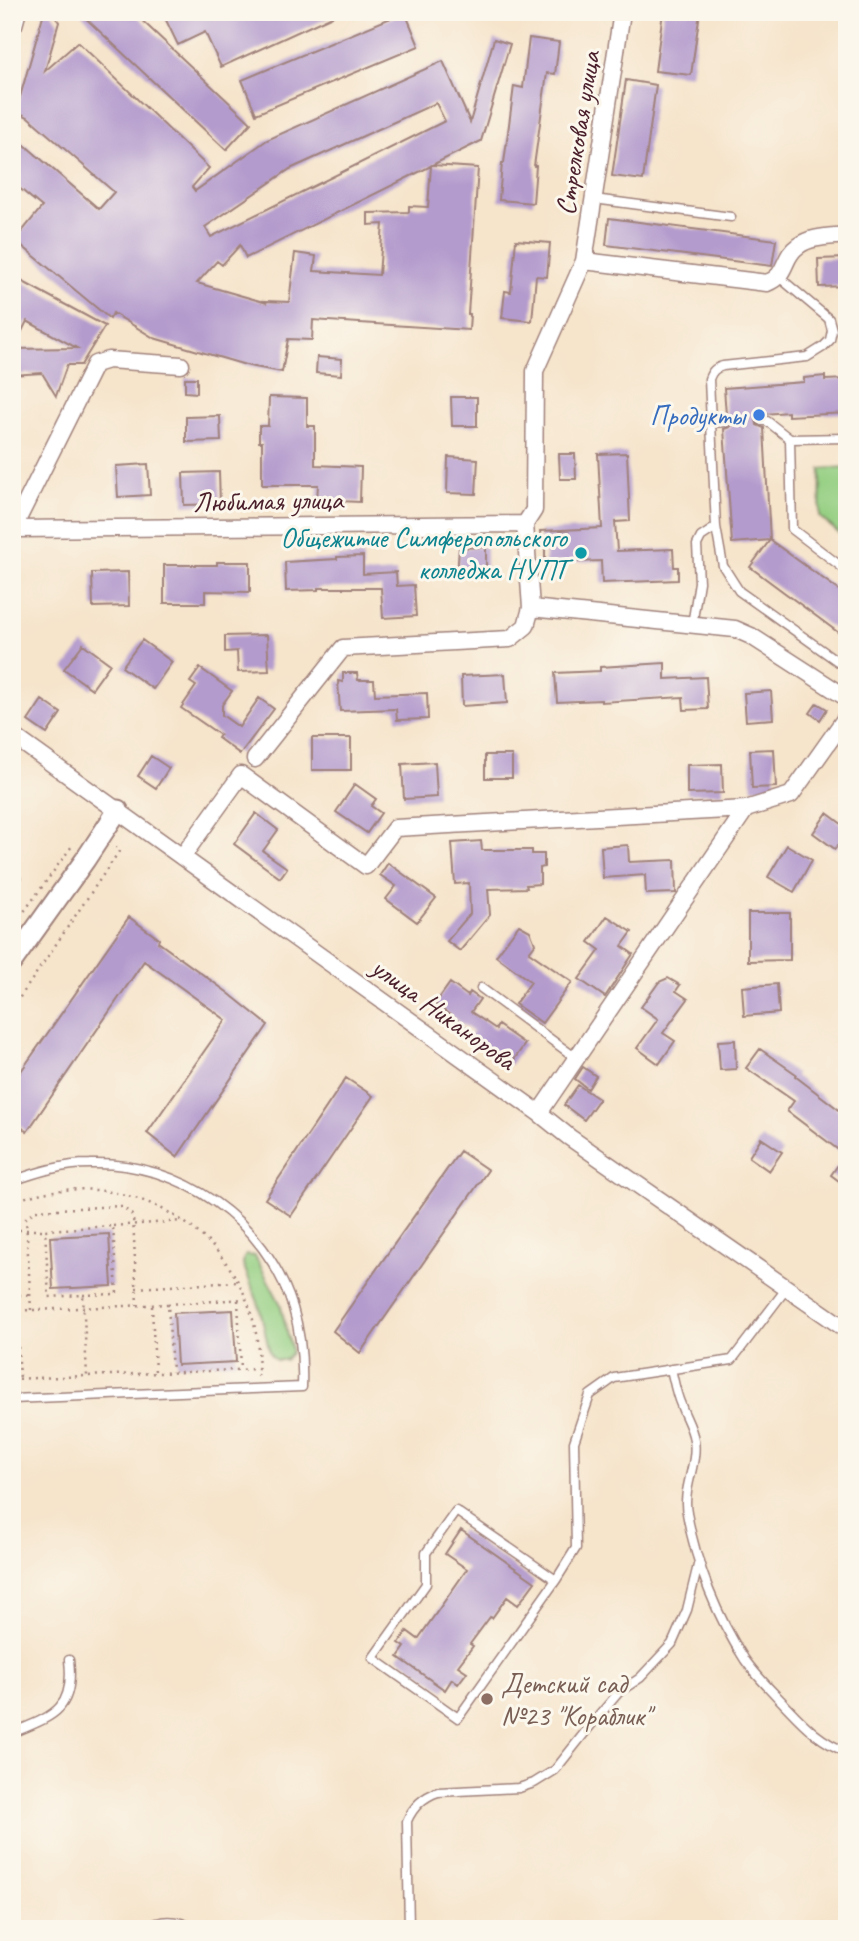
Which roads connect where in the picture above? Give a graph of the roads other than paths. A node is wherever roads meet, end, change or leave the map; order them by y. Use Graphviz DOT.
graph roads {
  1 [pos="15,12"];
  2 [pos="622,12"];
  3 [pos="12,23"];
  4 [pos="594,199"];
  5 [pos="731,217"];
  6 [pos="847,235"];
  7 [pos="584,261"];
  8 [pos="779,277"];
  9 [pos="181,365"];
  10 [pos="762,421"];
  11 [pos="726,422"];
  12 [pos="711,423"];
  13 [pos="847,438"];
  14 [pos="790,439"];
  15 [pos="525,524"];
  16 [pos="716,527"];
  17 [pos="12,531"];
  18 [pos="847,571"];
  19 [pos="531,608"];
  20 [pos="692,625"];
  21 [pos="847,667"];
  22 [pos="847,698"];
  23 [pos="847,716"];
  24 [pos="12,735"];
  25 [pos="255,760"];
  26 [pos="746,809"];
  27 [pos="118,810"];
  28 [pos="182,857"];
  29 [pos="12,962"];
  30 [pos="481,988"];
  31 [pos="576,1058"];
  32 [pos="539,1113"];
  33 [pos="12,1181"];
  34 [pos="786,1289"];
  35 [pos="847,1330"];
  36 [pos="671,1369"];
  37 [pos="12,1399"];
  38 [pos="699,1561"];
  39 [pos="556,1580"];
  40 [pos="69,1660"];
  41 [pos="12,1734"];
  42 [pos="847,1752"];
  43 [pos="147,1929"];
  44 [pos="196,1929"];
  45 [pos="409,1929"];
  1 -- 3 [label="main road"];
  2 -- 4 [label="street, Стрелковая улица"];
  4 -- 5 [label="lane"];
  4 -- 7 [label="street, Стрелковая улица"];
  6 -- 8 [label="street"];
  7 -- 8 [label="street"];
  7 -- 15 [label="street, Стрелковая улица"];
  8 -- 12 [label="lane"];
  9 -- 17 [label="street"];
  10 -- 14 [label="lane"];
  11 -- 12 [label="lane"];
  12 -- 16 [label="lane"];
  13 -- 14 [label="lane"];
  14 -- 18 [label="lane"];
  15 -- 17 [label="street, Любимая улица"];
  15 -- 19 [label="street, Стрелковая улица"];
  16 -- 20 [label="lane"];
  16 -- 21 [label="lane"];
  19 -- 20 [label="street"];
  19 -- 25 [label="street"];
  20 -- 22 [label="street"];
  23 -- 26 [label="street"];
  24 -- 27 [label="street, улица Никанорова"];
  26 -- 28 [label="street"];
  26 -- 31 [label="street"];
  27 -- 28 [label="street, улица Никанорова"];
  27 -- 29 [label="street"];
  28 -- 32 [label="street, улица Никанорова"];
  30 -- 31 [label="lane"];
  31 -- 32 [label="street"];
  32 -- 34 [label="street, улица Никанорова"];
  33 -- 37 [label="lane"];
  34 -- 35 [label="street, улица Никанорова"];
  34 -- 36 [label="lane"];
  36 -- 38 [label="lane"];
  36 -- 39 [label="lane"];
  38 -- 42 [label="lane"];
  38 -- 45 [label="lane"];
  39 -- 39 [label="lane"];
  40 -- 41 [label="lane"];
  43 -- 44 [label="lane"];
}
